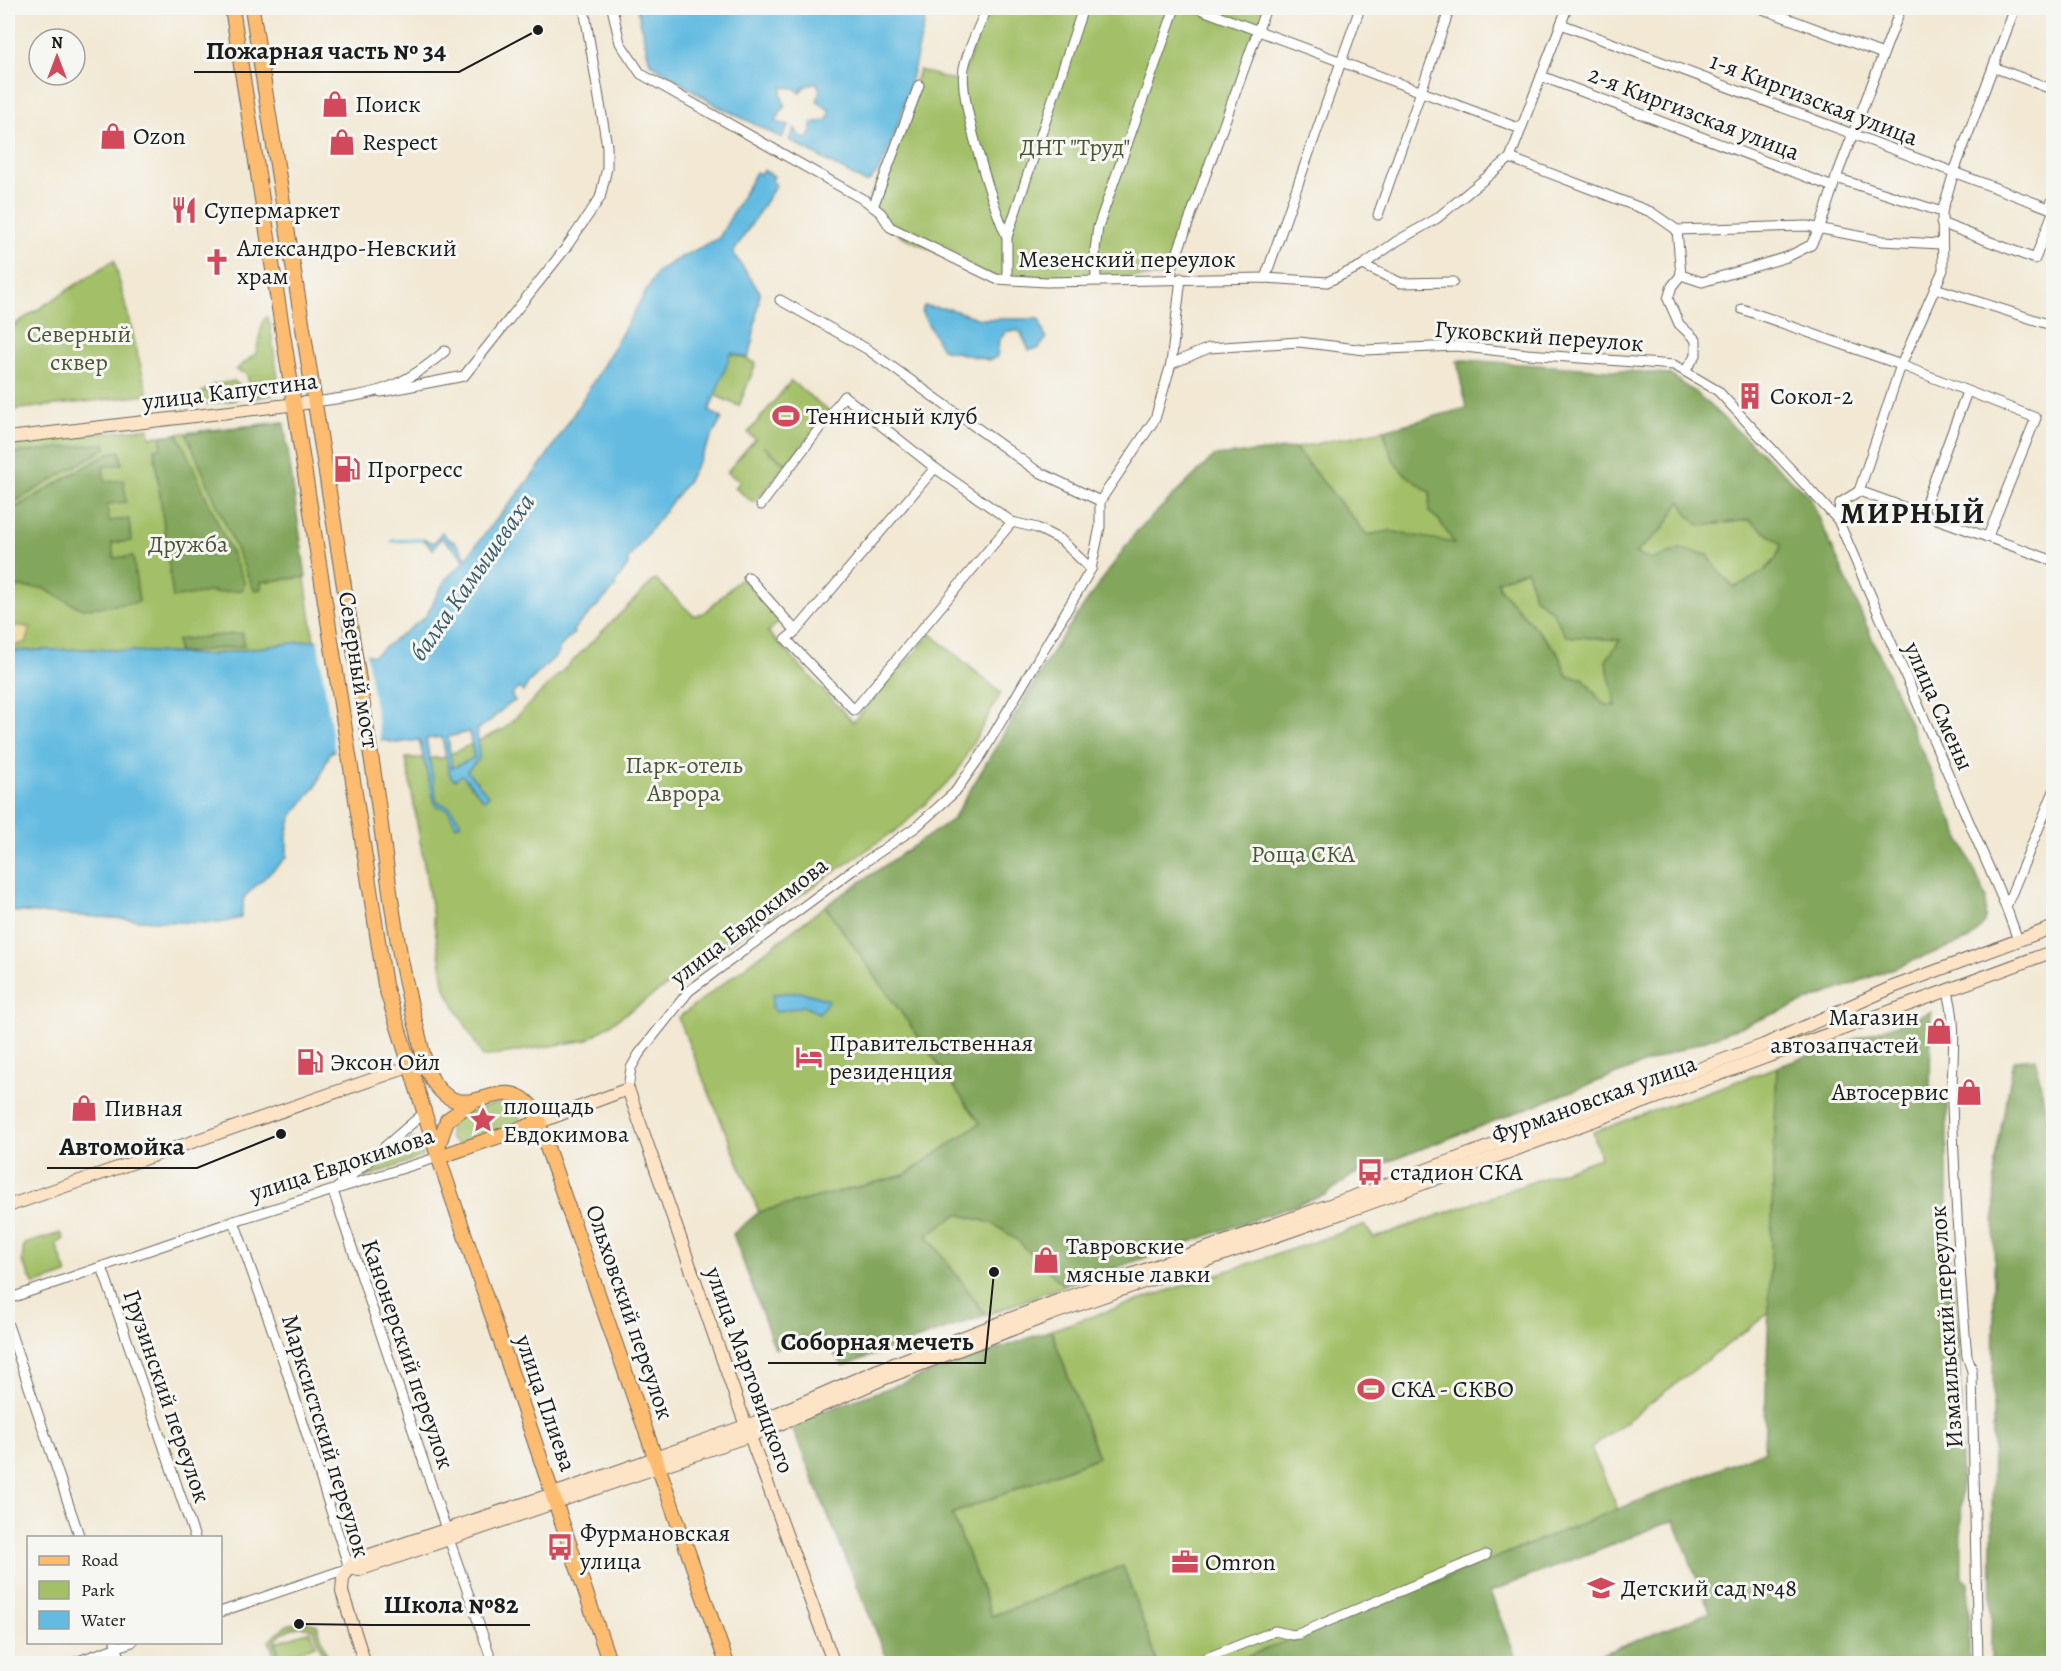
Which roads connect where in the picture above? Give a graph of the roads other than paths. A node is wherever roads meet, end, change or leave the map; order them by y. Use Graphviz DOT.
graph roads {
  1 [pos="232,8"];
  2 [pos="252,8"];
  3 [pos="584,8"];
  4 [pos="612,8"];
  5 [pos="987,8"];
  6 [pos="1083,8"];
  7 [pos="1175,8"];
  8 [pos="1197,8"];
  9 [pos="1266,8"];
  10 [pos="1360,8"];
  11 [pos="1450,8"];
  12 [pos="1567,8"];
  13 [pos="1760,8"];
  14 [pos="1901,8"];
  15 [pos="2014,8"];
  16 [pos="1561,24"];
  17 [pos="1256,32"];
  18 [pos="1883,54"];
  19 [pos="1340,62"];
  20 [pos="1993,67"];
  21 [pos="1541,76"];
  22 [pos="919,85"];
  23 [pos="2054,90"];
  24 [pos="1420,91"];
  25 [pos="1521,129"];
  26 [pos="1852,134"];
  27 [pos="1510,158"];
  28 [pos="1954,172"];
  29 [pos="1834,182"];
  30 [pos="2054,196"];
  31 [pos="873,207"];
  32 [pos="2052,209"];
  33 [pos="1942,212"];
  34 [pos="1378,215"];
  35 [pos="1941,223"];
  36 [pos="1821,227"];
  37 [pos="1677,230"];
  38 [pos="1007,237"];
  39 [pos="1941,244"];
  40 [pos="1362,265"];
  41 [pos="1681,275"];
  42 [pos="1176,278"];
  43 [pos="1265,278"];
  44 [pos="1007,279"];
  45 [pos="1096,279"];
  46 [pos="1453,282"];
  47 [pos="1935,288"];
  48 [pos="780,300"];
  49 [pos="1742,309"];
  50 [pos="2054,326"];
  51 [pos="445,351"];
  52 [pos="1172,363"];
  53 [pos="1901,365"];
  54 [pos="1685,371"];
  55 [pos="381,392"];
  56 [pos="1967,392"];
  57 [pos="314,402"];
  58 [pos="294,404"];
  59 [pos="8,438"];
  60 [pos="935,468"];
  61 [pos="1858,491"];
  62 [pos="1100,501"];
  63 [pos="761,505"];
  64 [pos="1922,513"];
  65 [pos="1838,520"];
  66 [pos="1012,522"];
  67 [pos="1989,536"];
  68 [pos="2054,561"];
  69 [pos="1091,569"];
  70 [pos="748,577"];
  71 [pos="796,631"];
  72 [pos="2054,791"];
  73 [pos="2006,907"];
  74 [pos="2054,927"];
  75 [pos="2018,940"];
  76 [pos="2054,951"];
  77 [pos="1940,969"];
  78 [pos="1947,989"];
  79 [pos="1767,1051"];
  80 [pos="411,1066"];
  81 [pos="429,1072"];
  82 [pos="628,1089"];
  83 [pos="471,1103"];
  84 [pos="425,1112"];
  85 [pos="540,1122"];
  86 [pos="438,1154"];
  87 [pos="333,1191"];
  88 [pos="8,1206"];
  89 [pos="234,1221"];
  90 [pos="102,1266"];
  91 [pos="8,1299"];
  92 [pos="8,1325"];
  93 [pos="748,1430"];
  94 [pos="658,1463"];
  95 [pos="555,1499"];
  96 [pos="448,1534"];
  97 [pos="79,1536"];
  98 [pos="194,1536"];
  99 [pos="1486,1556"];
  100 [pos="349,1568"];
  101 [pos="222,1611"];
  102 [pos="116,1645"];
  103 [pos="70,1664"];
  104 [pos="122,1664"];
  105 [pos="365,1664"];
  106 [pos="493,1664"];
  107 [pos="610,1664"];
  108 [pos="726,1664"];
  109 [pos="834,1664"];
  110 [pos="1191,1664"];
  111 [pos="1978,1664"];
  1 -- 58 [label="main road, Северный мост"];
  2 -- 57 [label="main road, Северный мост"];
  3 -- 55 [label="street"];
  4 -- 31 [label="street, Мезенский переулок"];
  5 -- 38 [label="street"];
  6 -- 38 [label="street"];
  7 -- 45 [label="street"];
  8 -- 17 [label="street"];
  9 -- 17 [label="street"];
  10 -- 19 [label="street"];
  11 -- 24 [label="street"];
  12 -- 16 [label="street, Мезенский переулок"];
  13 -- 18 [label="street"];
  14 -- 18 [label="street"];
  15 -- 20 [label="street"];
  16 -- 21 [label="street, Мезенский переулок"];
  16 -- 26 [label="street, 1-я Киргизская улица"];
  17 -- 19 [label="street"];
  17 -- 42 [label="street"];
  18 -- 26 [label="street"];
  19 -- 24 [label="street"];
  19 -- 43 [label="street"];
  20 -- 23 [label="street"];
  20 -- 28 [label="street"];
  21 -- 25 [label="street, Мезенский переулок"];
  21 -- 29 [label="street, 2-я Киргизская улица"];
  22 -- 31 [label="street"];
  24 -- 25 [label="street"];
  24 -- 34 [label="street"];
  25 -- 27 [label="street, Мезенский переулок"];
  26 -- 28 [label="street, 1-я Киргизская улица"];
  26 -- 29 [label="street"];
  27 -- 37 [label="street"];
  27 -- 40 [label="street, Мезенский переулок"];
  28 -- 32 [label="street, 1-я Киргизская улица"];
  28 -- 33 [label="street"];
  29 -- 33 [label="street, 2-я Киргизская улица"];
  29 -- 36 [label="street"];
  30 -- 32 [label="street"];
  31 -- 44 [label="street, Мезенский переулок"];
  32 -- 35 [label="street"];
  33 -- 35 [label="street"];
  35 -- 39 [label="street"];
  36 -- 37 [label="street"];
  36 -- 39 [label="street"];
  36 -- 41 [label="street"];
  37 -- 41 [label="street"];
  38 -- 44 [label="street"];
  39 -- 47 [label="street"];
  40 -- 43 [label="street, Мезенский переулок"];
  40 -- 46 [label="street"];
  41 -- 54 [label="street, Гуковский переулок"];
  42 -- 43 [label="street, Мезенский переулок"];
  42 -- 45 [label="street, Мезенский переулок"];
  42 -- 52 [label="street"];
  44 -- 45 [label="street, Мезенский переулок"];
  47 -- 50 [label="street"];
  47 -- 53 [label="street"];
  48 -- 62 [label="street"];
  49 -- 53 [label="street"];
  51 -- 55 [label="street, улица Капустина"];
  52 -- 54 [label="street, Гуковский переулок"];
  52 -- 62 [label="street"];
  53 -- 56 [label="street"];
  53 -- 61 [label="street"];
  54 -- 65 [label="street, улица Смены"];
  55 -- 57 [label="street, улица Капустина"];
  56 -- 64 [label="street"];
  56 -- 67 [label="street"];
  57 -- 58 [label="main road, улица Капустина"];
  57 -- 81 [label="main road, Северный мост"];
  58 -- 59 [label="main road, улица Капустина"];
  58 -- 80 [label="main road, Северный мост"];
  60 -- 63 [label="street"];
  60 -- 66 [label="street"];
  60 -- 71 [label="street"];
  61 -- 64 [label="street"];
  61 -- 65 [label="street"];
  62 -- 69 [label="street, улица Евдокимова"];
  64 -- 67 [label="street"];
  65 -- 73 [label="street, улица Смены"];
  66 -- 69 [label="street"];
  66 -- 71 [label="street"];
  67 -- 68 [label="street"];
  69 -- 82 [label="street, улица Евдокимова"];
  70 -- 71 [label="street"];
  72 -- 73 [label="street"];
  73 -- 75 [label="street, улица Смены"];
  74 -- 75 [label="main road"];
  75 -- 77 [label="main road"];
  76 -- 78 [label="main road"];
  77 -- 78 [label="main road"];
  77 -- 79 [label="main road"];
  78 -- 79 [label="main road"];
  78 -- 111 [label="street, Измаильский переулок"];
  79 -- 93 [label="main road, Фурмановская улица"];
  80 -- 81 [label="main road"];
  80 -- 84 [label="main road, улица Плиева"];
  80 -- 88 [label="main road"];
  81 -- 83 [label="main road"];
  82 -- 85 [label="main road, улица Евдокимова"];
  82 -- 93 [label="main road, улица Мартовицкого"];
  83 -- 85 [label="main road, Ольховский переулок"];
  83 -- 86 [label="main road"];
  84 -- 86 [label="main road, улица Плиева"];
  84 -- 87 [label="street"];
  85 -- 86 [label="main road, улица Евдокимова"];
  85 -- 94 [label="main road, Ольховский переулок"];
  86 -- 87 [label="street, улица Евдокимова"];
  86 -- 95 [label="main road, улица Плиева"];
  87 -- 89 [label="street, улица Евдокимова"];
  87 -- 96 [label="street, Канонерский переулок"];
  89 -- 90 [label="street, улица Евдокимова"];
  89 -- 100 [label="street, Марксистский переулок"];
  90 -- 91 [label="street, улица Евдокимова"];
  90 -- 98 [label="street, Грузинский переулок"];
  92 -- 97 [label="street"];
  93 -- 94 [label="main road, Фурмановская улица"];
  93 -- 109 [label="main road, улица Мартовицкого"];
  94 -- 95 [label="main road, Фурмановская улица"];
  94 -- 108 [label="main road, Ольховский переулок"];
  95 -- 96 [label="main road, Фурмановская улица"];
  95 -- 107 [label="main road, улица Плиева"];
  96 -- 100 [label="main road, Фурмановская улица"];
  96 -- 106 [label="street, Канонерский переулок"];
  99 -- 110 [label="street"];
  100 -- 101 [label="street, Фурмановская улица"];
  100 -- 105 [label="main road, Марксистский переулок"];
  102 -- 103 [label="street"];
  102 -- 104 [label="street"];
}
